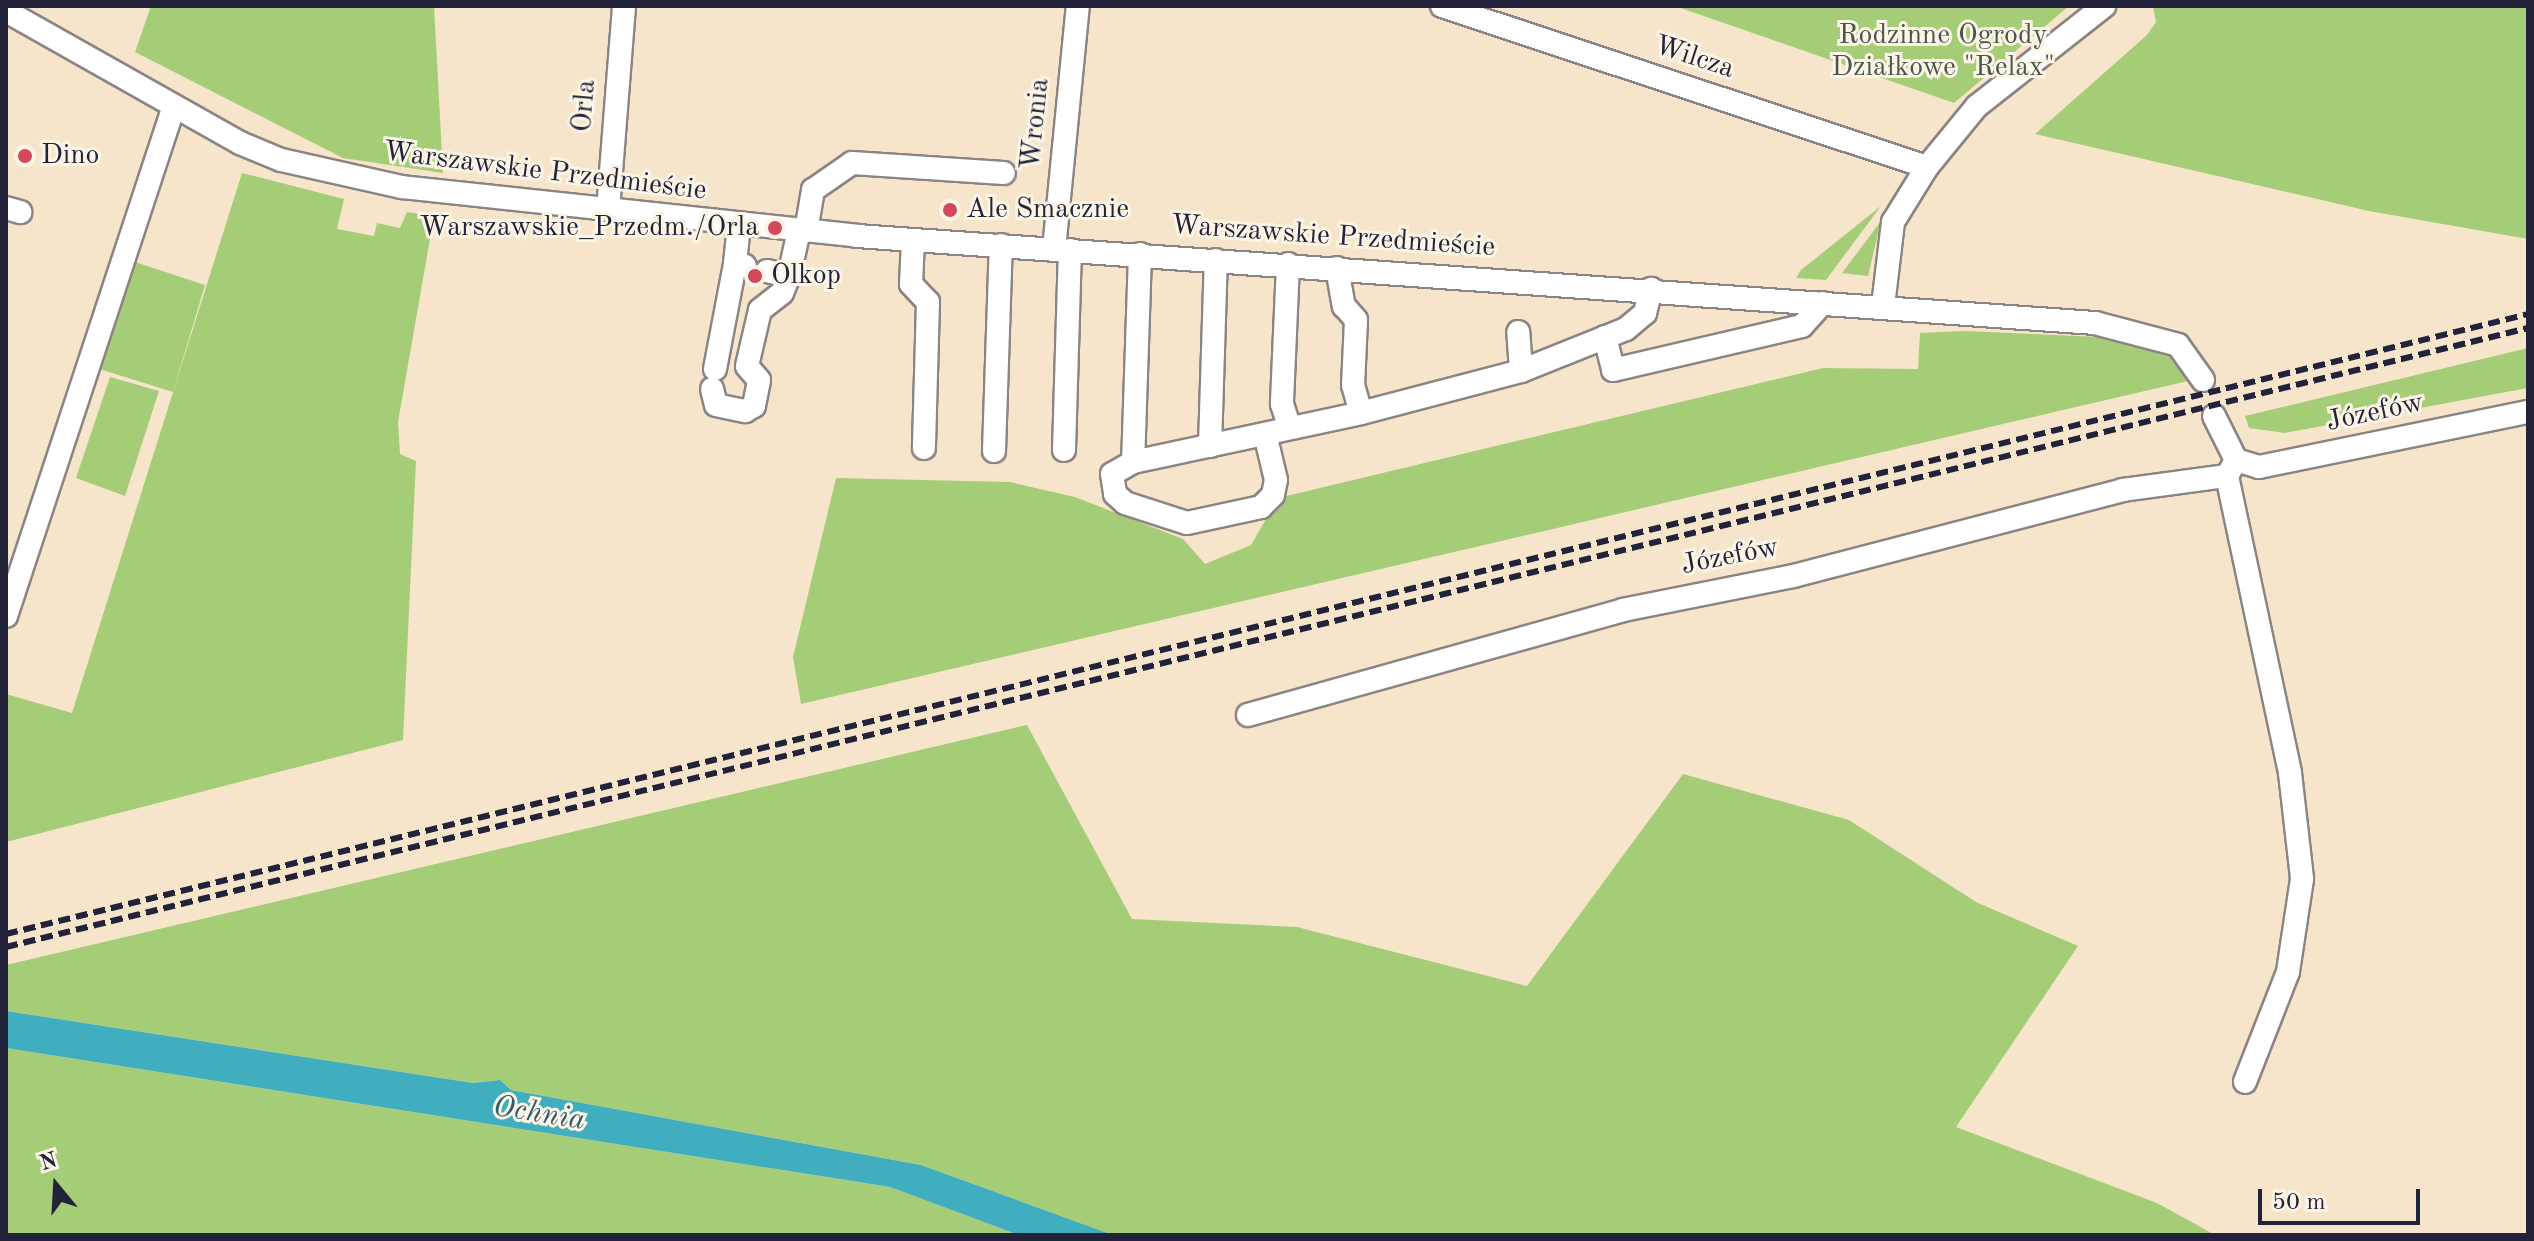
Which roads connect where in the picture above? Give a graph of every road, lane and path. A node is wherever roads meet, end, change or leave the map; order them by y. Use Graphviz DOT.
graph roads {
  1 [pos="624,6"];
  2 [pos="1078,6"];
  3 [pos="1442,6"];
  4 [pos="2104,6"];
  5 [pos="8,19"];
  6 [pos="174,106"];
  7 [pos="1927,167"];
  8 [pos="1004,173"];
  9 [pos="608,210"];
  10 [pos="739,225"];
  11 [pos="802,231"];
  12 [pos="913,240"];
  13 [pos="1001,245"];
  14 [pos="1062,249"];
  15 [pos="1140,254"];
  16 [pos="1216,260"];
  17 [pos="1288,264"];
  18 [pos="1337,268"];
  19 [pos="759,269"];
  20 [pos="1651,289"];
  21 [pos="1823,303"];
  22 [pos="1883,306"];
  23 [pos="1518,332"];
  24 [pos="1605,337"];
  25 [pos="1521,371"];
  26 [pos="2203,380"];
  27 [pos="2528,412"];
  28 [pos="1361,413"];
  29 [pos="2214,416"];
  30 [pos="1290,428"];
  31 [pos="1265,434"];
  32 [pos="1210,446"];
  33 [pos="924,448"];
  34 [pos="1064,450"];
  35 [pos="994,451"];
  36 [pos="1133,462"];
  37 [pos="2232,468"];
  38 [pos="6,616"];
  39 [pos="1248,715"];
  40 [pos="2245,1082"];
  1 -- 9 [label="street, Orla"];
  2 -- 14 [label="street, Wronia"];
  3 -- 7 [label="street, Wilcza"];
  4 -- 7 [label="street"];
  5 -- 6 [label="street, Warszawskie Przedmieście"];
  6 -- 9 [label="street, Warszawskie Przedmieście"];
  6 -- 38 [label="street"];
  7 -- 22 [label="street"];
  8 -- 11 [label="street"];
  9 -- 10 [label="street, Warszawskie Przedmieście"];
  10 -- 11 [label="street, Warszawskie Przedmieście"];
  10 -- 19 [label="street"];
  11 -- 12 [label="street, Warszawskie Przedmieście"];
  11 -- 19 [label="street"];
  12 -- 13 [label="street, Warszawskie Przedmieście"];
  12 -- 33 [label="street"];
  13 -- 14 [label="street, Warszawskie Przedmieście"];
  13 -- 35 [label="street"];
  14 -- 15 [label="street, Warszawskie Przedmieście"];
  14 -- 34 [label="street, Wronia"];
  15 -- 16 [label="street, Warszawskie Przedmieście"];
  15 -- 36 [label="street"];
  16 -- 17 [label="street, Warszawskie Przedmieście"];
  16 -- 32 [label="street"];
  17 -- 18 [label="street, Warszawskie Przedmieście"];
  17 -- 30 [label="street"];
  18 -- 20 [label="street, Warszawskie Przedmieście"];
  18 -- 28 [label="street"];
  19 -- 19 [label="street"];
  20 -- 21 [label="street, Warszawskie Przedmieście"];
  20 -- 24 [label="street"];
  21 -- 22 [label="street, Warszawskie Przedmieście"];
  21 -- 24 [label="street"];
  22 -- 26 [label="street"];
  23 -- 25 [label="street"];
  24 -- 25 [label="street"];
  25 -- 28 [label="street"];
  27 -- 37 [label="street, Józefów"];
  28 -- 30 [label="street"];
  29 -- 37 [label="street"];
  30 -- 31 [label="street"];
  31 -- 32 [label="street"];
  31 -- 36 [label="street"];
  32 -- 36 [label="street"];
  37 -- 39 [label="street, Józefów"];
  37 -- 40 [label="street"];
}
